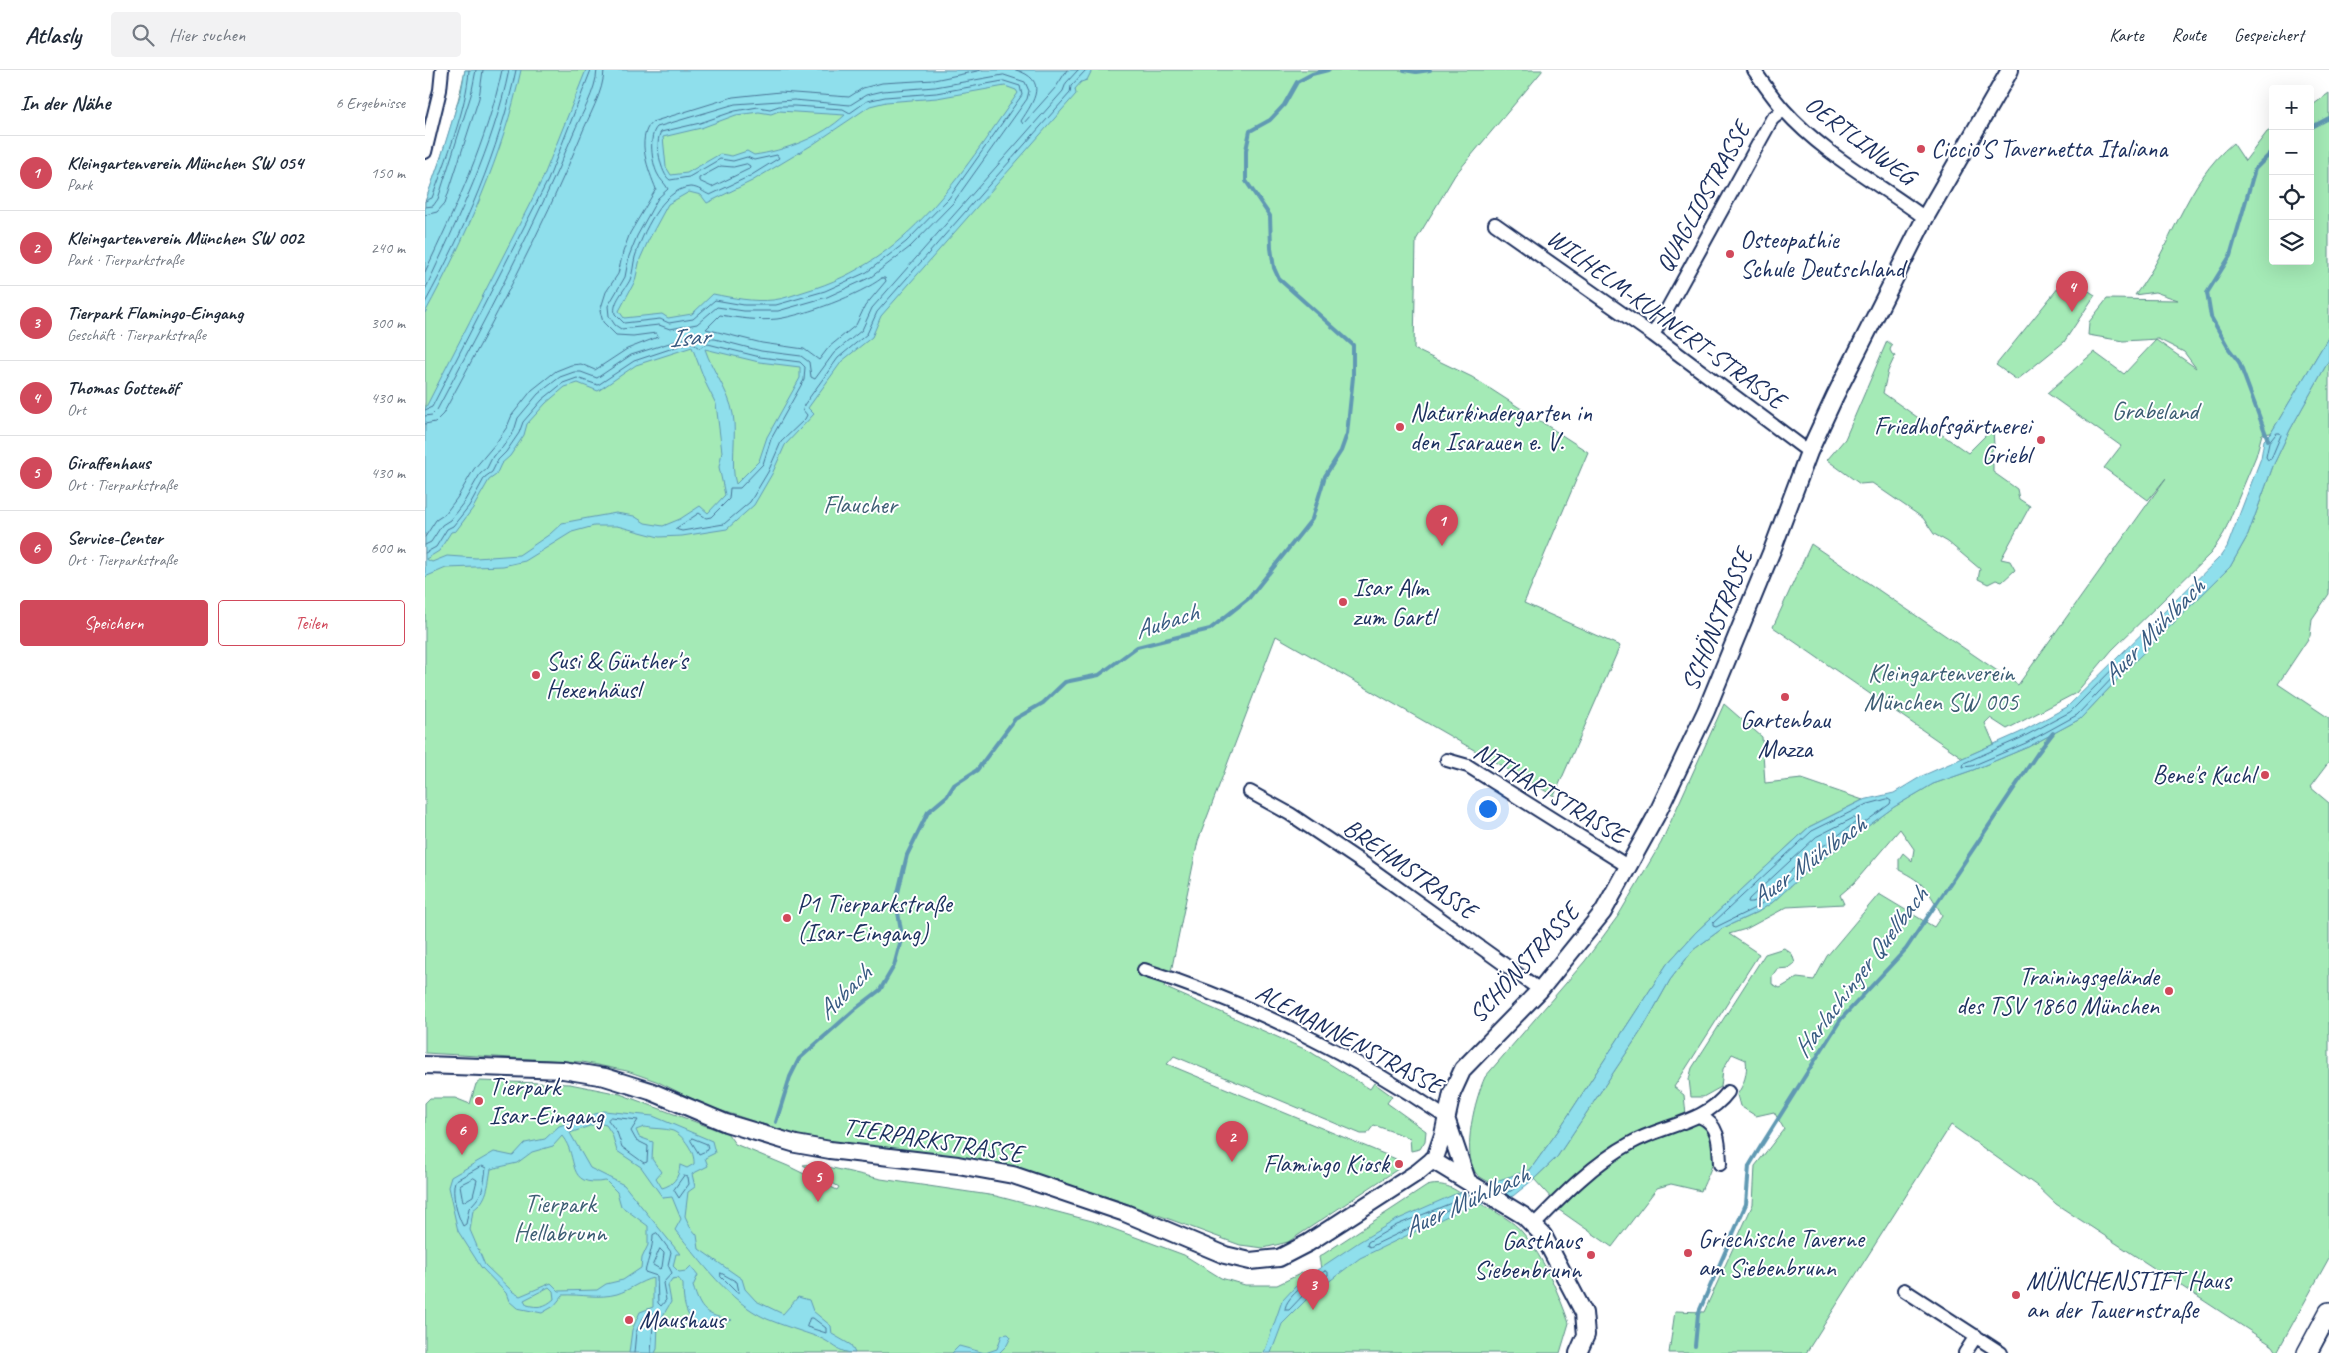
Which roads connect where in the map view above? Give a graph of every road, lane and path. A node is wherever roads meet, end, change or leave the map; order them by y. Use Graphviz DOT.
graph roads {
  1 [pos="442,70"];
  2 [pos="1753,70"];
  3 [pos="2010,70"];
  4 [pos="1783,110"];
  5 [pos="425,152"];
  6 [pos="1925,218"];
  7 [pos="1495,224"];
  8 [pos="1653,335"];
  9 [pos="1809,452"];
  10 [pos="1447,760"];
  11 [pos="1249,792"];
  12 [pos="1629,867"];
  13 [pos="1144,970"];
  14 [pos="1540,990"];
  15 [pos="425,1065"];
  16 [pos="1728,1092"];
  17 [pos="1701,1117"];
  18 [pos="1447,1118"];
  19 [pos="1432,1160"];
  20 [pos="1720,1164"];
  21 [pos="1472,1183"];
  22 [pos="1534,1225"];
  23 [pos="1905,1290"];
  24 [pos="2329,1312"];
  25 [pos="1976,1336"];
  26 [pos="1578,1353"];
  27 [pos="1965,1353"];
  28 [pos="2001,1353"];
  29 [pos="2307,1353"];
  1 -- 5 [label="street"];
  2 -- 4 [label="street, OERTLINWEG"];
  3 -- 6 [label="street, SCHÖNSTRASSE"];
  4 -- 6 [label="street, OERTLINWEG"];
  4 -- 8 [label="street, QUAGLIOSTRASSE"];
  6 -- 9 [label="street, SCHÖNSTRASSE"];
  7 -- 8 [label="street, WILHELM-KUHNERT-STRASSE"];
  8 -- 9 [label="street, WILHELM-KUHNERT-STRASSE"];
  9 -- 12 [label="street, SCHÖNSTRASSE"];
  10 -- 12 [label="street, NITHARTSTRASSE"];
  11 -- 14 [label="street, BREHMSTRASSE"];
  12 -- 14 [label="street, SCHÖNSTRASSE"];
  13 -- 18 [label="street, ALEMANNENSTRASSE"];
  14 -- 18 [label="street, SCHÖNSTRASSE"];
  15 -- 19 [label="street, TIERPARKSTRASSE"];
  16 -- 17 [label="street"];
  17 -- 20 [label="street"];
  17 -- 22 [label="street"];
  18 -- 19 [label="street, SCHÖNSTRASSE"];
  18 -- 21 [label="street"];
  19 -- 21 [label="street"];
  21 -- 22 [label="street"];
  22 -- 26 [label="street"];
  23 -- 25 [label="street"];
  24 -- 29 [label="main road"];
  25 -- 27 [label="street"];
  25 -- 28 [label="street"];
}
